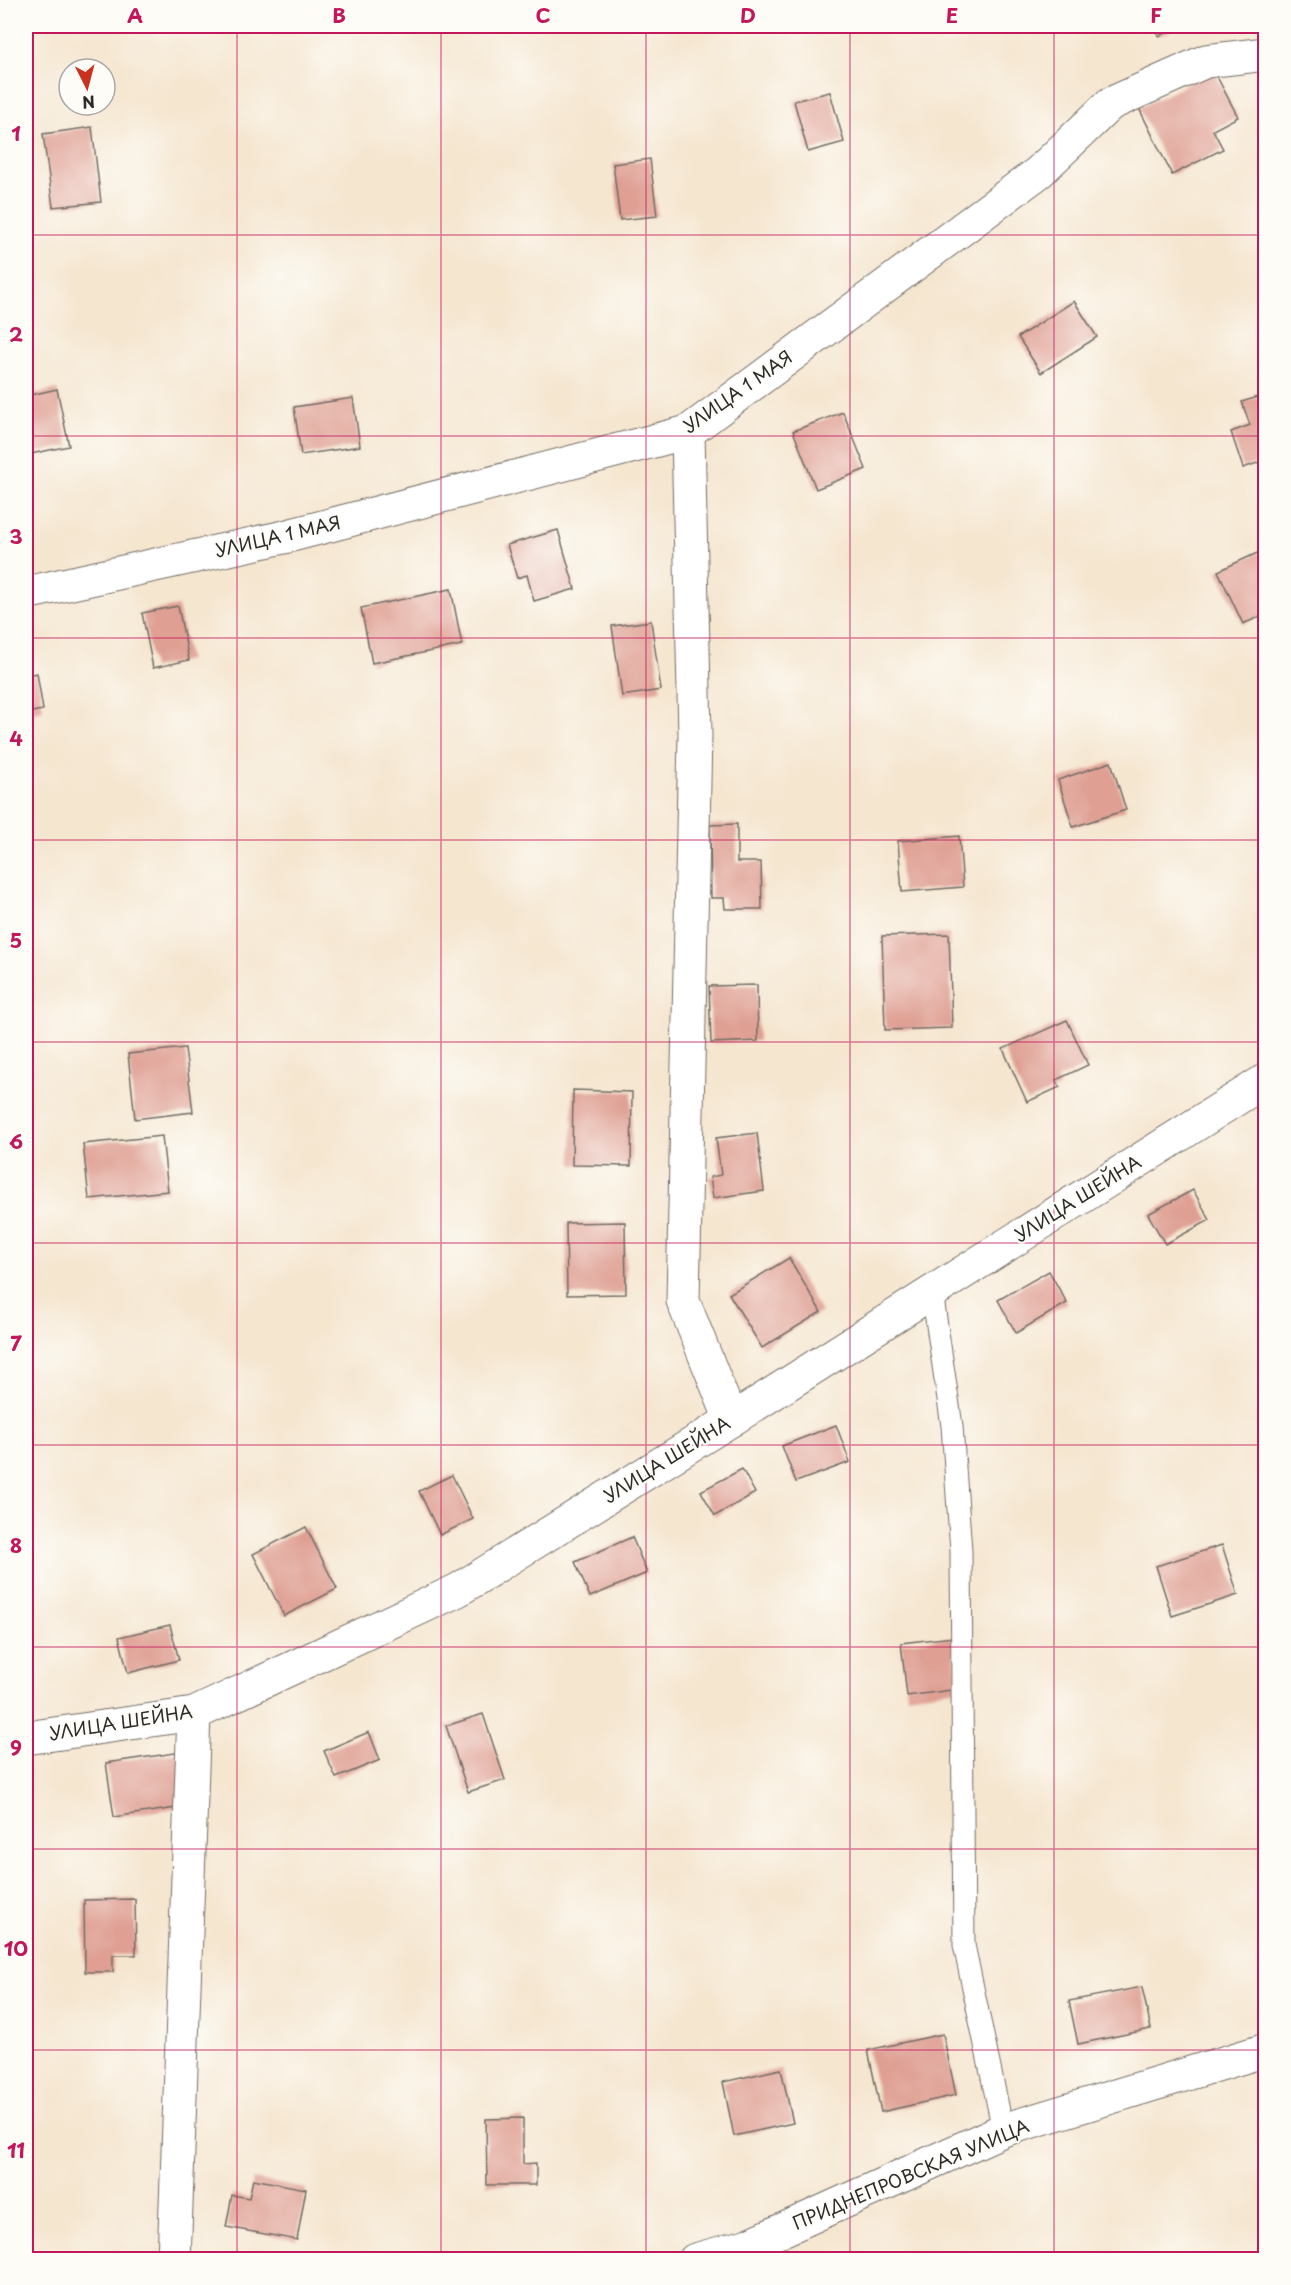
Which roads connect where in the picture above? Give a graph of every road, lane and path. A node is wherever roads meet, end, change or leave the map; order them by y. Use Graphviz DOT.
graph roads {
  1 [pos="1266,54"];
  2 [pos="688,432"];
  3 [pos="26,592"];
  4 [pos="1266,1080"];
  5 [pos="932,1292"];
  6 [pos="731,1420"];
  7 [pos="194,1714"];
  8 [pos="26,1738"];
  9 [pos="1266,2050"];
  10 [pos="1004,2130"];
  11 [pos="174,2259"];
  12 [pos="696,2259"];
  1 -- 2 [label="street, УЛИЦА 1 МАЯ"];
  2 -- 3 [label="street, УЛИЦА 1 МАЯ"];
  2 -- 6 [label="street"];
  4 -- 5 [label="street, УЛИЦА ШЕЙНА"];
  5 -- 6 [label="street, УЛИЦА ШЕЙНА"];
  5 -- 10 [label="lane"];
  6 -- 7 [label="street, УЛИЦА ШЕЙНА"];
  7 -- 8 [label="street, УЛИЦА ШЕЙНА"];
  7 -- 11 [label="street"];
  9 -- 10 [label="street, ПРИДНЕПРОВСКАЯ УЛИЦА"];
  10 -- 12 [label="street, ПРИДНЕПРОВСКАЯ УЛИЦА"];
}
